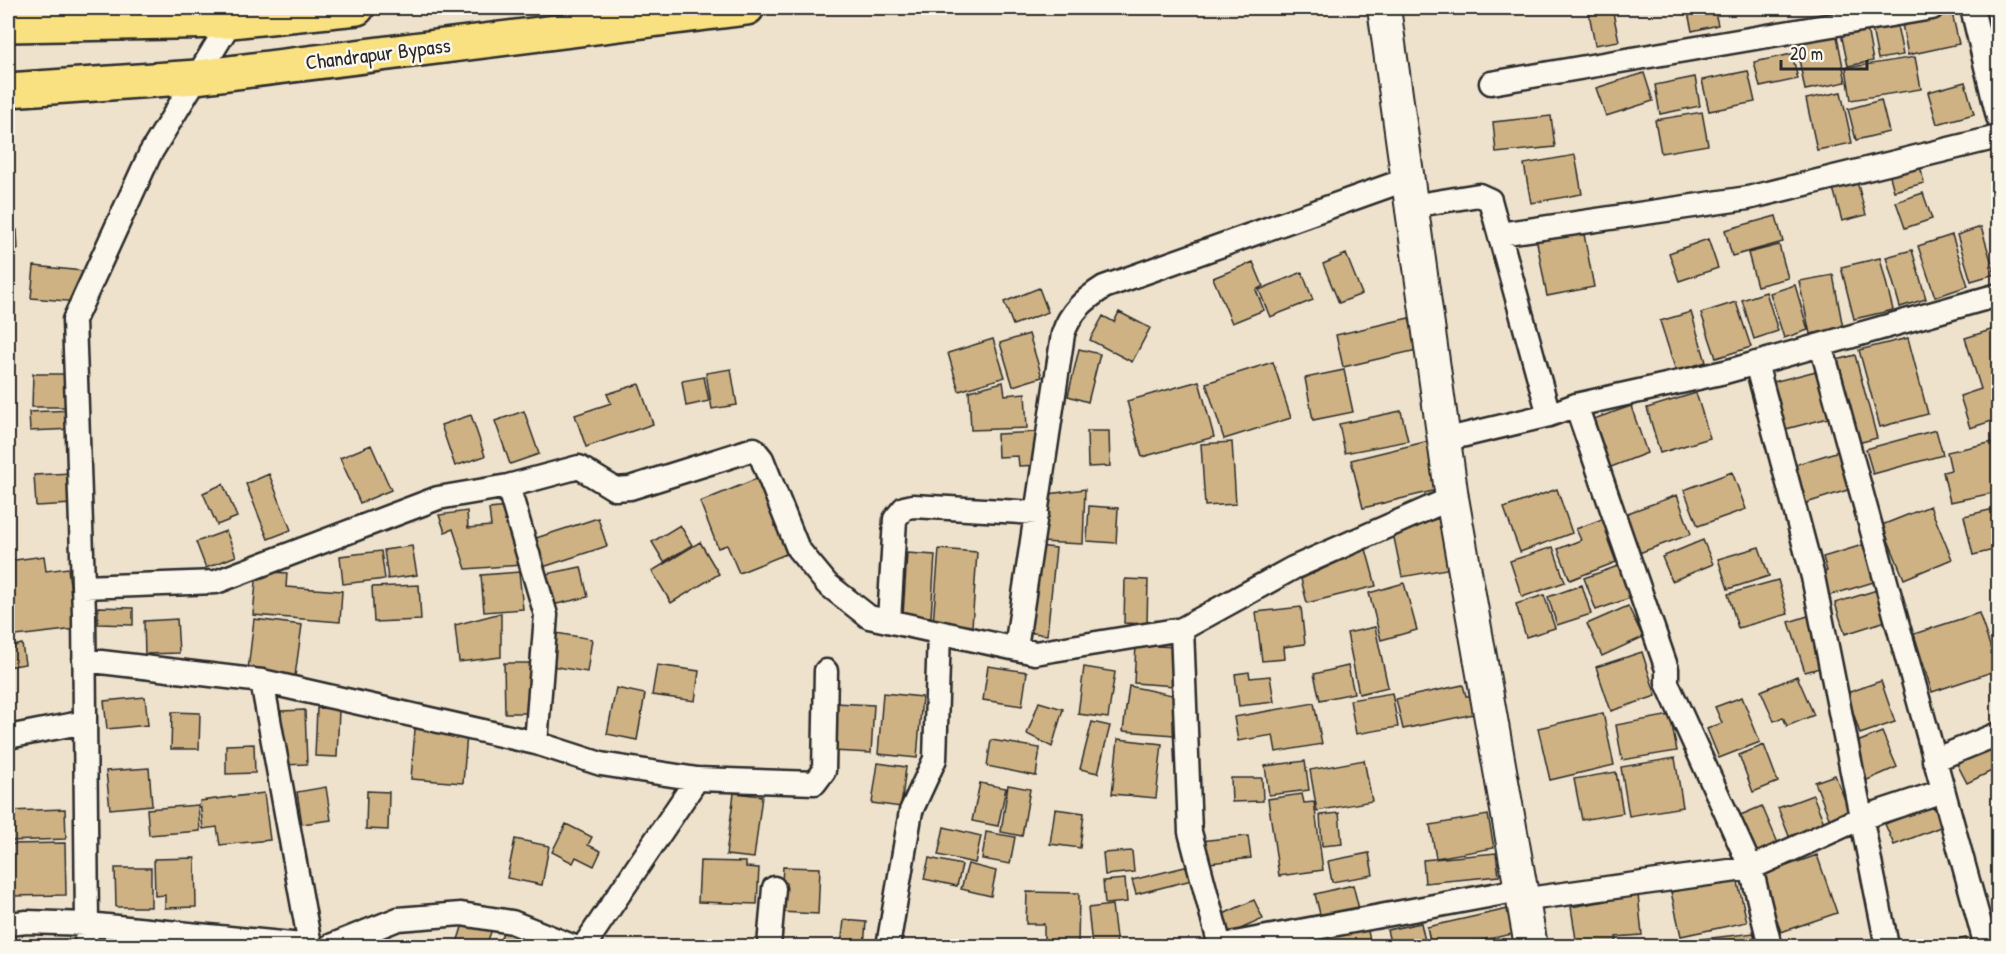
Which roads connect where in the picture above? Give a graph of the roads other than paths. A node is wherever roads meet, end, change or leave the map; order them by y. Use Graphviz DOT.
graph roads {
  1 [pos="357,8"];
  2 [pos="747,8"];
  3 [pos="1384,8"];
  4 [pos="1932,8"];
  5 [pos="1972,8"];
  6 [pos="231,21"];
  7 [pos="8,25"];
  8 [pos="197,77"];
  9 [pos="1491,83"];
  10 [pos="8,90"];
  11 [pos="1998,117"];
  12 [pos="1998,136"];
  13 [pos="1410,192"];
  14 [pos="1500,234"];
  15 [pos="1998,295"];
  16 [pos="1821,345"];
  17 [pos="1756,363"];
  18 [pos="1576,405"];
  19 [pos="1548,415"];
  20 [pos="1444,440"];
  21 [pos="508,486"];
  22 [pos="1452,498"];
  23 [pos="1037,513"];
  24 [pos="83,587"];
  25 [pos="889,621"];
  26 [pos="1182,629"];
  27 [pos="939,632"];
  28 [pos="1017,648"];
  29 [pos="84,660"];
  30 [pos="826,671"];
  31 [pos="262,681"];
  32 [pos="85,722"];
  33 [pos="1998,734"];
  34 [pos="8,737"];
  35 [pos="536,743"];
  36 [pos="1935,759"];
  37 [pos="697,779"];
  38 [pos="1943,791"];
  39 [pos="1861,818"];
  40 [pos="1750,868"];
  41 [pos="774,888"];
  42 [pos="1521,895"];
  43 [pos="8,924"];
  44 [pos="87,924"];
  45 [pos="86,946"];
  46 [pos="317,946"];
  47 [pos="572,946"];
  48 [pos="584,946"];
  49 [pos="769,946"];
  50 [pos="888,946"];
  51 [pos="1220,946"];
  52 [pos="1531,946"];
  53 [pos="1770,946"];
  54 [pos="1887,946"];
  55 [pos="1986,946"];
  1 -- 6 [label="highway"];
  2 -- 8 [label="highway, Chandrapur Bypass"];
  3 -- 13 [label="main road"];
  4 -- 9 [label="street"];
  5 -- 11 [label="street"];
  6 -- 7 [label="highway"];
  6 -- 8 [label="street"];
  8 -- 10 [label="highway, Chandrapur Bypass"];
  8 -- 24 [label="street"];
  12 -- 14 [label="street"];
  13 -- 14 [label="street"];
  13 -- 20 [label="main road"];
  13 -- 23 [label="street"];
  14 -- 19 [label="street"];
  15 -- 16 [label="street"];
  16 -- 17 [label="street"];
  16 -- 36 [label="street"];
  17 -- 18 [label="street"];
  17 -- 39 [label="street"];
  18 -- 19 [label="street"];
  18 -- 40 [label="street"];
  19 -- 20 [label="street"];
  20 -- 22 [label="main road"];
  21 -- 24 [label="street"];
  21 -- 25 [label="street"];
  21 -- 35 [label="street"];
  22 -- 26 [label="street"];
  22 -- 42 [label="main road"];
  23 -- 25 [label="street"];
  23 -- 28 [label="street"];
  24 -- 29 [label="street"];
  25 -- 27 [label="street"];
  26 -- 28 [label="street"];
  26 -- 51 [label="street"];
  27 -- 28 [label="street"];
  27 -- 50 [label="street"];
  29 -- 31 [label="street"];
  29 -- 32 [label="street"];
  30 -- 37 [label="street"];
  31 -- 35 [label="street"];
  31 -- 46 [label="street"];
  32 -- 34 [label="street"];
  32 -- 44 [label="street"];
  33 -- 36 [label="street"];
  35 -- 37 [label="street"];
  36 -- 38 [label="street"];
  37 -- 48 [label="street"];
  38 -- 39 [label="street"];
  38 -- 55 [label="street"];
  39 -- 40 [label="street"];
  39 -- 54 [label="street"];
  40 -- 42 [label="street"];
  40 -- 53 [label="street"];
  41 -- 49 [label="street"];
  42 -- 51 [label="street"];
  42 -- 52 [label="main road"];
  43 -- 44 [label="street"];
  44 -- 45 [label="street"];
  44 -- 46 [label="street"];
  46 -- 47 [label="street"];
}
